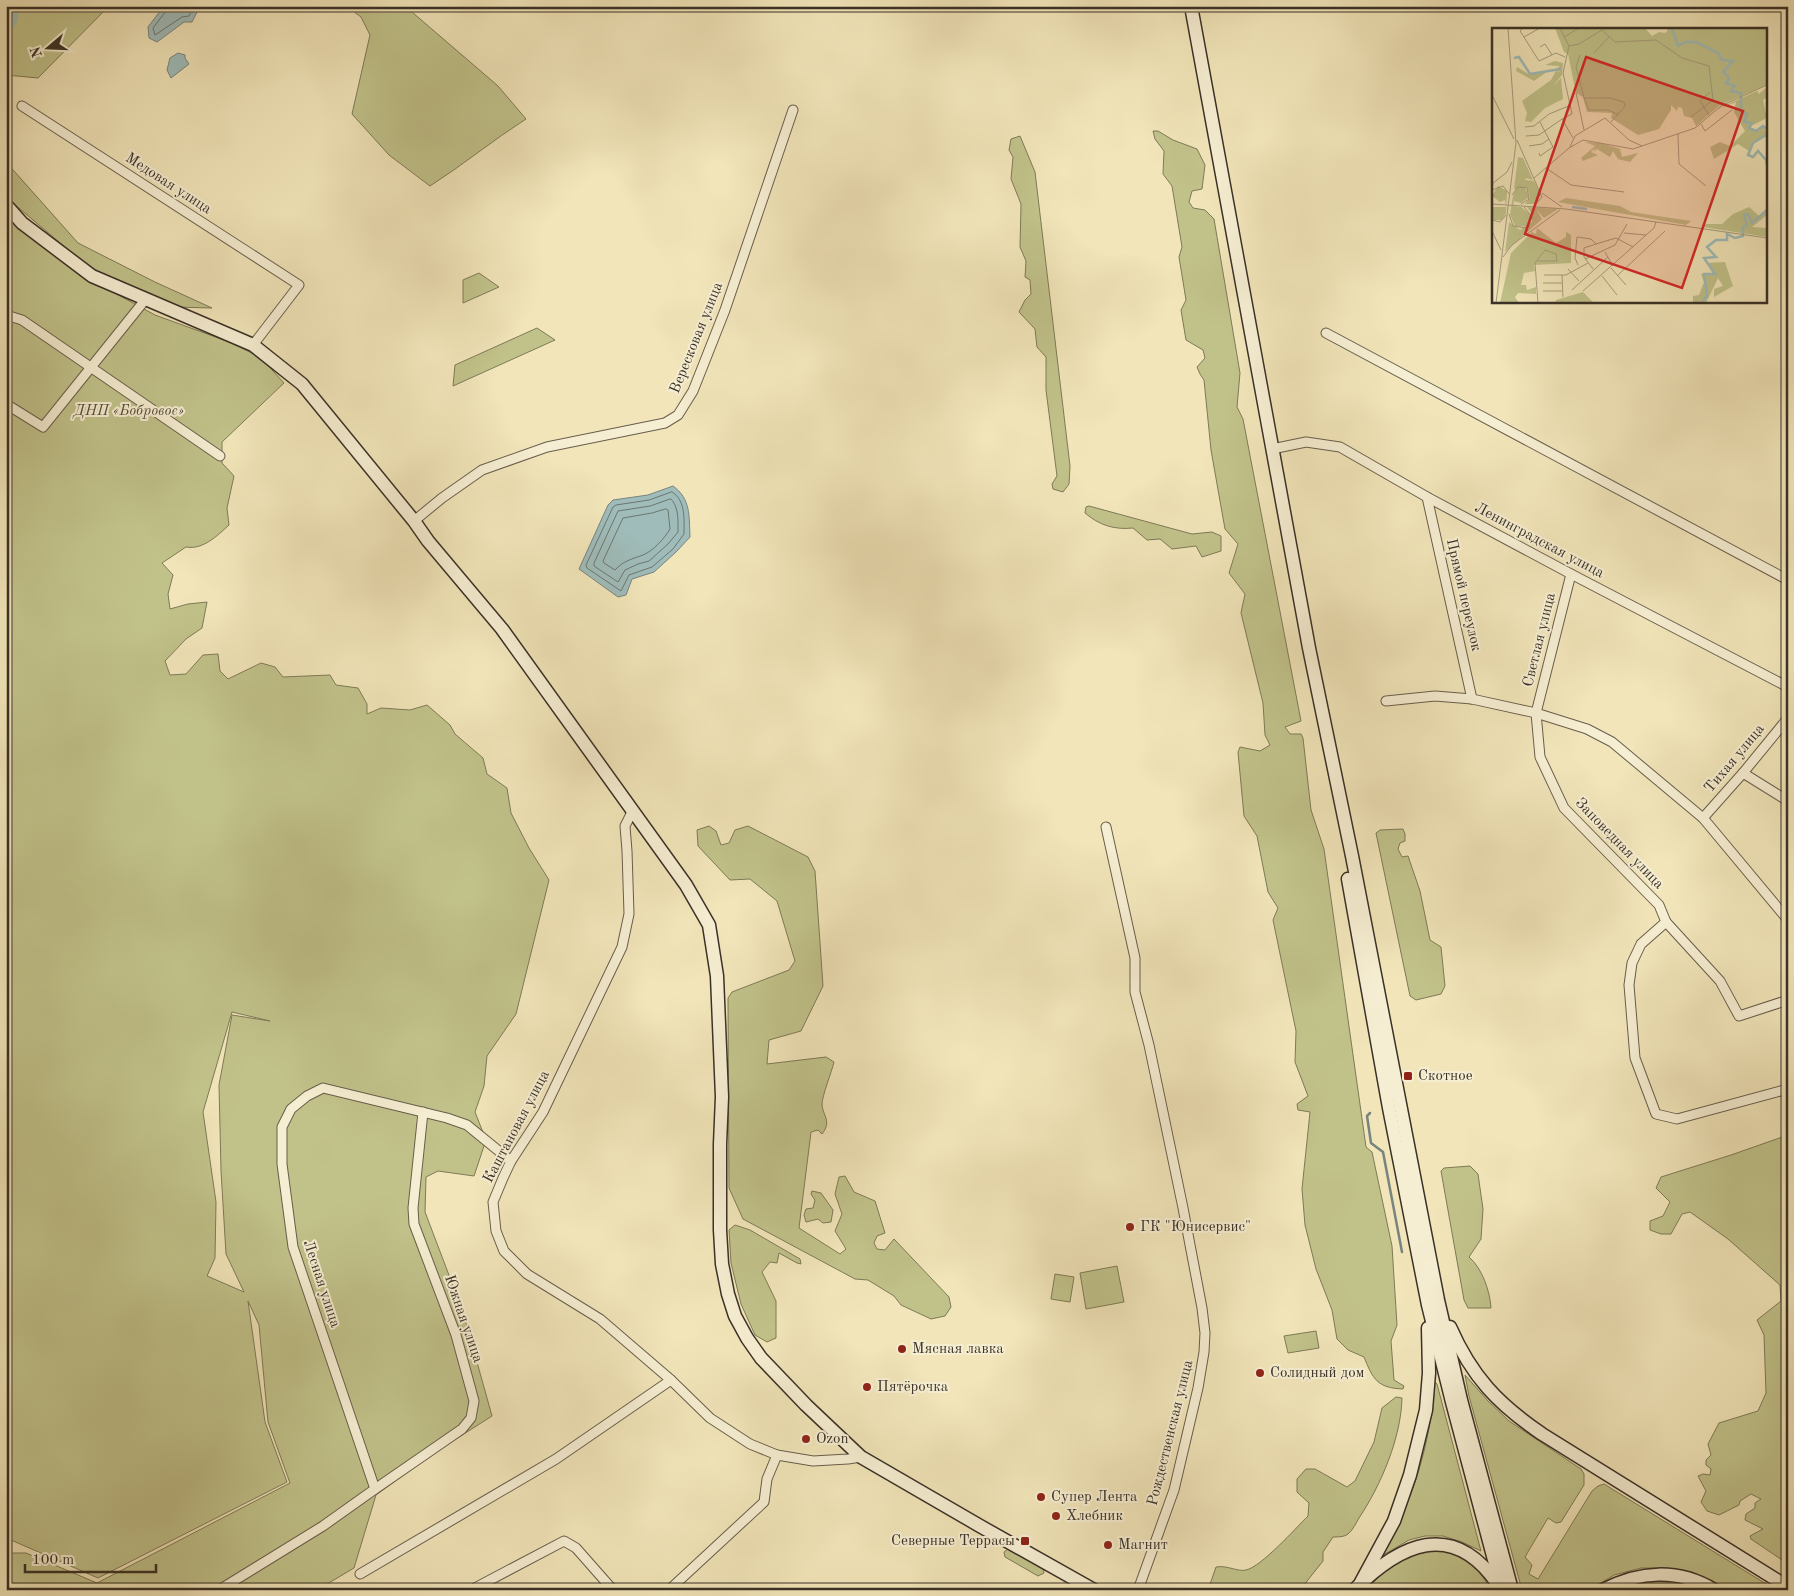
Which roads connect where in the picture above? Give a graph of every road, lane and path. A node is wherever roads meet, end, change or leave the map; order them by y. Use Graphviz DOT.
graph roads {
  1 [pos="1191,6"];
  2 [pos="22,106"];
  3 [pos="793,110"];
  4 [pos="6,206"];
  5 [pos="145,300"];
  6 [pos="6,315"];
  7 [pos="1326,333"];
  8 [pos="253,345"];
  9 [pos="91,366"];
  10 [pos="6,404"];
  11 [pos="1272,449"];
  12 [pos="220,456"];
  13 [pos="1427,497"];
  14 [pos="414,520"];
  15 [pos="1571,574"];
  16 [pos="1788,580"];
  17 [pos="1788,687"];
  18 [pos="1472,699"];
  19 [pos="1386,701"];
  20 [pos="1536,713"];
  21 [pos="1788,718"];
  22 [pos="1743,773"];
  23 [pos="1788,801"];
  24 [pos="632,812"];
  25 [pos="1703,818"];
  26 [pos="1106,828"];
  27 [pos="1788,920"];
  28 [pos="1666,922"];
  29 [pos="1788,1000"];
  30 [pos="1788,1089"];
  31 [pos="423,1112"];
  32 [pos="511,1161"];
  33 [pos="1433,1302"];
  34 [pos="671,1380"];
  35 [pos="777,1455"];
  36 [pos="861,1456"];
  37 [pos="375,1489"];
  38 [pos="360,1574"];
  39 [pos="487,1586"];
  40 [pos="1358,1586"];
  41 [pos="1788,1588"];
  42 [pos="1505,1589"];
  43 [pos="219,1590"];
  44 [pos="470,1590"];
  45 [pos="613,1590"];
  46 [pos="668,1590"];
  47 [pos="1094,1590"];
  48 [pos="1138,1590"];
  49 [pos="1603,1590"];
  50 [pos="1714,1590"];
  1 -- 11 [label="main road"];
  2 -- 8 [label="street, Медовая улица"];
  3 -- 14 [label="street, Вересковая улица"];
  4 -- 5 [label="main road"];
  5 -- 8 [label="main road"];
  5 -- 9 [label="street"];
  6 -- 9 [label="street"];
  7 -- 16 [label="street"];
  8 -- 14 [label="main road"];
  9 -- 10 [label="street"];
  9 -- 12 [label="street"];
  11 -- 13 [label="street, Ленинградская улица"];
  11 -- 33 [label="main road"];
  13 -- 15 [label="street, Ленинградская улица"];
  13 -- 18 [label="street, Прямой переулок"];
  14 -- 24 [label="main road"];
  15 -- 17 [label="street, Ленинградская улица"];
  15 -- 20 [label="street, Светлая улица"];
  18 -- 19 [label="street"];
  18 -- 20 [label="street"];
  20 -- 25 [label="street"];
  20 -- 28 [label="street, Заповедная улица"];
  21 -- 22 [label="street, Тихая улица"];
  22 -- 23 [label="street"];
  22 -- 25 [label="street, Тихая улица"];
  24 -- 32 [label="street, Каштановая улица"];
  24 -- 36 [label="main road"];
  25 -- 27 [label="street"];
  26 -- 48 [label="street, Рождественская улица"];
  28 -- 29 [label="street"];
  28 -- 30 [label="street"];
  31 -- 32 [label="street, Лесная улица"];
  31 -- 37 [label="street, Южная улица"];
  31 -- 37 [label="street, Лесная улица"];
  32 -- 34 [label="street, Каштановая улица"];
  33 -- 40 [label="main road"];
  33 -- 41 [label="main road"];
  33 -- 42 [label="main road"];
  34 -- 35 [label="street, Каштановая улица"];
  34 -- 38 [label="street"];
  35 -- 36 [label="street, Каштановая улица"];
  35 -- 46 [label="street"];
  36 -- 47 [label="main road"];
  37 -- 43 [label="street"];
  39 -- 44 [label="street"];
  39 -- 45 [label="street"];
  40 -- 42 [label="main road"];
  49 -- 50 [label="main road"];
}
